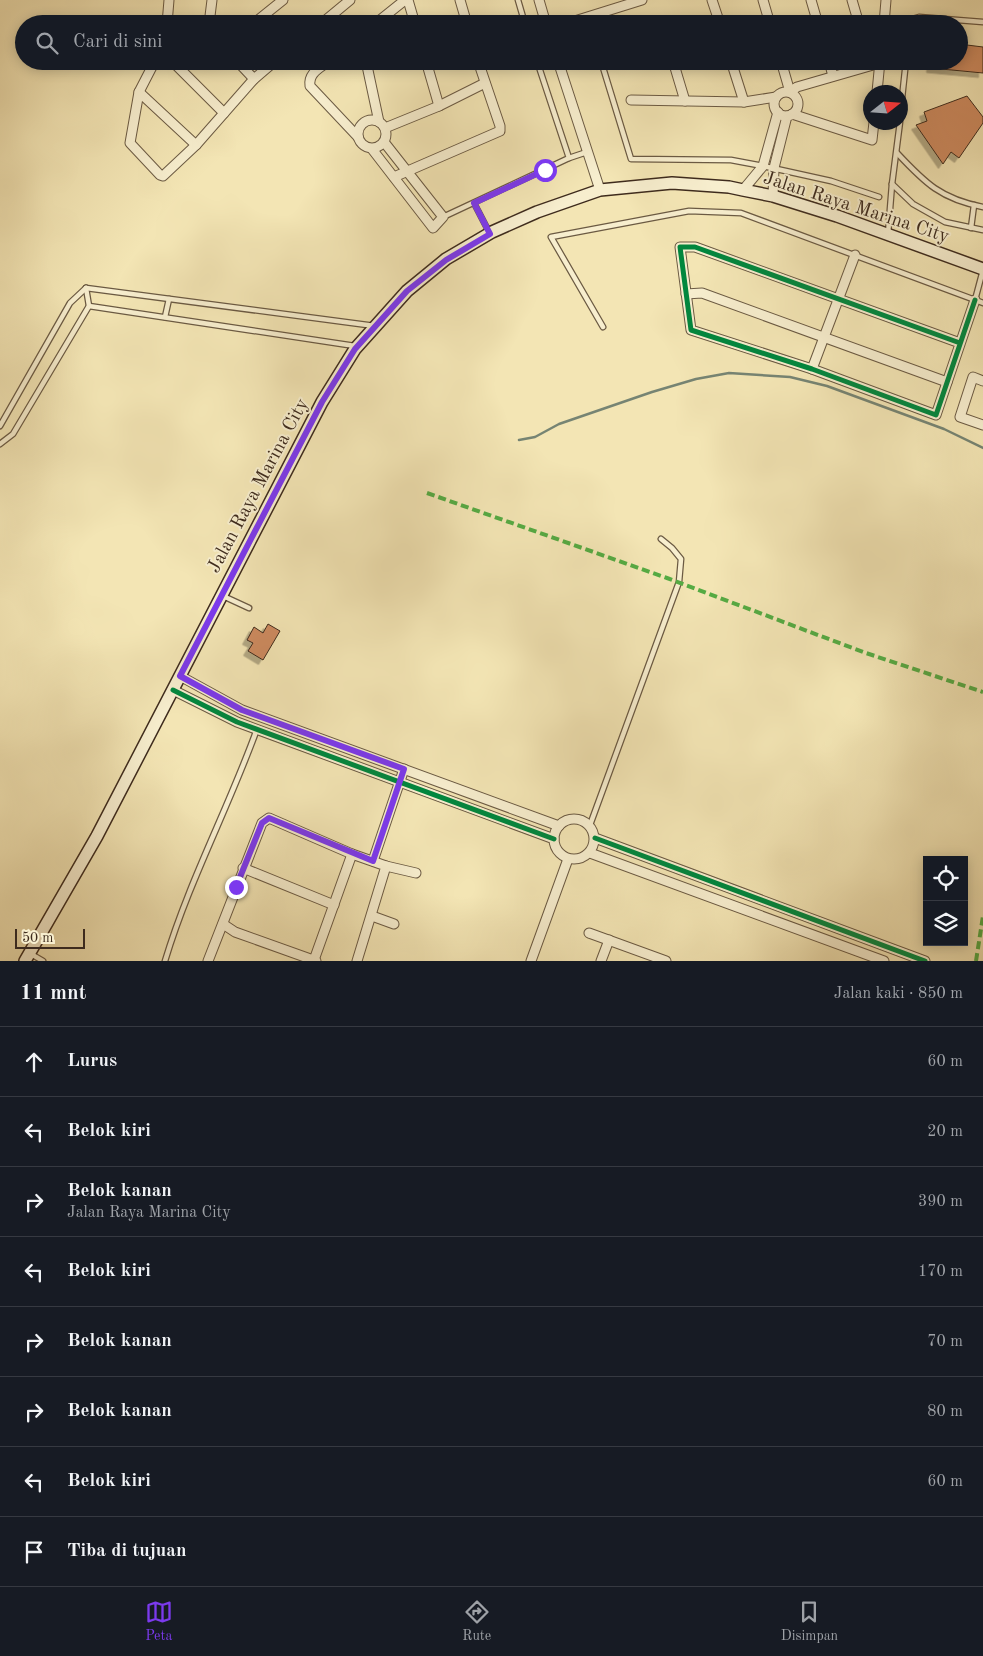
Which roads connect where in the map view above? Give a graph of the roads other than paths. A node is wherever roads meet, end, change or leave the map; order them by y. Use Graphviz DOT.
graph roads {
  1 [pos="169,0"];
  2 [pos="212,0"];
  3 [pos="283,0"];
  4 [pos="350,0"];
  5 [pos="406,0"];
  6 [pos="460,0"];
  7 [pos="518,0"];
  8 [pos="539,0"];
  9 [pos="642,0"];
  10 [pos="712,0"];
  11 [pos="763,0"];
  12 [pos="810,0"];
  13 [pos="852,0"];
  14 [pos="886,0"];
  15 [pos="168,15"];
  16 [pos="210,15"];
  17 [pos="264,15"];
  18 [pos="332,15"];
  19 [pos="387,15"];
  20 [pos="412,15"];
  21 [pos="464,15"];
  22 [pos="522,15"];
  23 [pos="543,15"];
  24 [pos="594,15"];
  25 [pos="717,15"];
  26 [pos="767,15"];
  27 [pos="815,15"];
  28 [pos="856,15"];
  29 [pos="885,15"];
  30 [pos="968,21"];
  31 [pos="983,22"];
  32 [pos="150,70"];
  33 [pos="181,70"];
  34 [pos="246,70"];
  35 [pos="264,70"];
  36 [pos="318,70"];
  37 [pos="368,70"];
  38 [pos="429,70"];
  39 [pos="481,70"];
  40 [pos="539,70"];
  41 [pos="561,70"];
  42 [pos="604,70"];
  43 [pos="676,70"];
  44 [pos="735,70"];
  45 [pos="784,70"];
  46 [pos="832,70"];
  47 [pos="853,70"];
  48 [pos="875,70"];
  49 [pos="905,70"];
  50 [pos="834,76"];
  51 [pos="254,79"];
  52 [pos="485,83"];
  53 [pos="877,85"];
  54 [pos="903,85"];
  55 [pos="139,92"];
  56 [pos="790,92"];
  57 [pos="776,97"];
  58 [pos="631,100"];
  59 [pos="685,101"];
  60 [pos="744,102"];
  61 [pos="439,106"];
  62 [pos="778,112"];
  63 [pos="224,113"];
  64 [pos="790,115"];
  65 [pos="382,125"];
  66 [pos="873,130"];
  67 [pos="899,130"];
  68 [pos="358,137"];
  69 [pos="384,142"];
  70 [pos="196,145"];
  71 [pos="372,149"];
  72 [pos="587,152"];
  73 [pos="897,153"];
  74 [pos="569,158"];
  75 [pos="763,166"];
  76 [pos="774,168"];
  77 [pos="407,171"];
  78 [pos="394,177"];
  79 [pos="892,184"];
  80 [pos="600,190"];
  81 [pos="743,190"];
  82 [pos="773,196"];
  83 [pos="879,197"];
  84 [pos="474,203"];
  85 [pos="974,205"];
  86 [pos="983,207"];
  87 [pos="443,217"];
  88 [pos="971,228"];
  89 [pos="983,230"];
  90 [pos="490,234"];
  91 [pos="888,235"];
  92 [pos="855,255"];
  93 [pos="983,269"];
  94 [pos="86,288"];
  95 [pos="686,294"];
  96 [pos="169,299"];
  97 [pos="838,299"];
  98 [pos="979,301"];
  99 [pos="89,306"];
  100 [pos="165,317"];
  101 [pos="376,326"];
  102 [pos="604,327"];
  103 [pos="824,338"];
  104 [pos="960,343"];
  105 [pos="358,346"];
  106 [pos="812,369"];
  107 [pos="983,381"];
  108 [pos="947,382"];
  109 [pos="983,425"];
  110 [pos="0,426"];
  111 [pos="0,444"];
  112 [pos="660,539"];
  113 [pos="222,595"];
  114 [pos="249,608"];
  115 [pos="180,676"];
  116 [pos="173,690"];
  117 [pos="257,729"];
  118 [pos="404,769"];
  119 [pos="400,782"];
  120 [pos="559,826"];
  121 [pos="590,826"];
  122 [pos="554,838"];
  123 [pos="595,838"];
  124 [pos="590,853"];
  125 [pos="352,854"];
  126 [pos="568,859"];
  127 [pos="373,861"];
  128 [pos="386,866"];
  129 [pos="243,868"];
  130 [pos="416,873"];
  131 [pos="334,905"];
  132 [pos="792,912"];
  133 [pos="372,916"];
  134 [pos="223,924"];
  135 [pos="394,924"];
  136 [pos="787,927"];
  137 [pos="589,933"];
  138 [pos="609,940"];
  139 [pos="27,957"];
  140 [pos="43,961"];
  141 [pos="165,961"];
  142 [pos="208,961"];
  143 [pos="315,961"];
  144 [pos="357,961"];
  145 [pos="532,961"];
  146 [pos="601,961"];
  147 [pos="666,961"];
  148 [pos="884,961"];
  149 [pos="925,961"];
  1 -- 15 [label="street"];
  2 -- 16 [label="street"];
  3 -- 17 [label="street"];
  4 -- 18 [label="street"];
  5 -- 19 [label="street"];
  5 -- 20 [label="street"];
  6 -- 21 [label="street"];
  7 -- 22 [label="lane"];
  8 -- 23 [label="street"];
  9 -- 24 [label="street"];
  10 -- 25 [label="street"];
  11 -- 26 [label="street"];
  12 -- 27 [label="street"];
  13 -- 28 [label="street"];
  14 -- 29 [label="street"];
  30 -- 31 [label="lane"];
  32 -- 55 [label="street"];
  33 -- 63 [label="street"];
  34 -- 51 [label="street"];
  35 -- 51 [label="street"];
  36 -- 68 [label="street"];
  37 -- 65 [label="street"];
  38 -- 61 [label="street"];
  39 -- 52 [label="street"];
  40 -- 74 [label="lane"];
  41 -- 72 [label="street"];
  42 -- 75 [label="lane"];
  43 -- 59 [label="street"];
  44 -- 60 [label="street"];
  45 -- 56 [label="street"];
  46 -- 50 [label="street"];
  47 -- 50 [label="street"];
  48 -- 53 [label="street"];
  49 -- 54 [label="lane"];
  50 -- 56 [label="street"];
  51 -- 63 [label="street"];
  52 -- 61 [label="street"];
  52 -- 77 [label="street"];
  55 -- 70 [label="street"];
  55 -- 70 [label="street"];
  56 -- 57 [label="street"];
  56 -- 64 [label="street"];
  57 -- 60 [label="street"];
  57 -- 62 [label="street"];
  58 -- 59 [label="street"];
  59 -- 60 [label="street"];
  61 -- 65 [label="street"];
  62 -- 64 [label="street"];
  62 -- 75 [label="street"];
  63 -- 70 [label="street"];
  64 -- 66 [label="street"];
  64 -- 76 [label="street"];
  65 -- 68 [label="street"];
  65 -- 69 [label="street"];
  67 -- 73 [label="lane"];
  68 -- 71 [label="street"];
  69 -- 71 [label="street"];
  69 -- 77 [label="street"];
  71 -- 78 [label="street"];
  72 -- 74 [label="lane"];
  72 -- 80 [label="street"];
  73 -- 79 [label="lane"];
  73 -- 85 [label="lane"];
  74 -- 84 [label="lane"];
  75 -- 76 [label="lane"];
  75 -- 81 [label="street"];
  76 -- 82 [label="street"];
  76 -- 83 [label="lane"];
  77 -- 78 [label="street"];
  77 -- 87 [label="street"];
  78 -- 87 [label="street"];
  79 -- 88 [label="lane"];
  79 -- 91 [label="lane"];
  80 -- 81 [label="main road, Jalan Raya Marina City"];
  80 -- 90 [label="main road, Jalan Raya Marina City"];
  81 -- 82 [label="main road, Jalan Raya Marina City"];
  82 -- 91 [label="main road, Jalan Raya Marina City"];
  84 -- 87 [label="lane"];
  84 -- 90 [label="lane"];
  85 -- 86 [label="lane"];
  85 -- 88 [label="lane"];
  88 -- 89 [label="lane"];
  90 -- 101 [label="main road, Jalan Raya Marina City"];
  91 -- 93 [label="main road, Jalan Raya Marina City"];
  92 -- 97 [label="street"];
  92 -- 98 [label="lane"];
  92 -- 102 [label="lane"];
  93 -- 98 [label="lane"];
  94 -- 96 [label="lane"];
  94 -- 99 [label="lane"];
  94 -- 110 [label="lane"];
  95 -- 97 [label="street"];
  95 -- 103 [label="street"];
  95 -- 106 [label="street"];
  96 -- 100 [label="lane"];
  96 -- 101 [label="lane"];
  97 -- 103 [label="street"];
  97 -- 104 [label="street"];
  98 -- 104 [label="street"];
  99 -- 100 [label="lane"];
  99 -- 111 [label="lane"];
  100 -- 105 [label="lane"];
  101 -- 105 [label="main road, Jalan Raya Marina City"];
  103 -- 106 [label="street"];
  103 -- 108 [label="street"];
  104 -- 108 [label="street"];
  105 -- 113 [label="main road, Jalan Raya Marina City"];
  106 -- 108 [label="street"];
  107 -- 109 [label="street"];
  112 -- 121 [label="lane"];
  113 -- 114 [label="lane"];
  113 -- 115 [label="main road, Jalan Raya Marina City"];
  115 -- 116 [label="main road, Jalan Raya Marina City"];
  115 -- 118 [label="street"];
  116 -- 117 [label="street"];
  116 -- 139 [label="main road, Jalan Raya Marina City"];
  117 -- 119 [label="street"];
  117 -- 141 [label="lane"];
  118 -- 119 [label="street"];
  118 -- 120 [label="street"];
  119 -- 122 [label="street"];
  119 -- 127 [label="street"];
  120 -- 121 [label="street"];
  120 -- 122 [label="street"];
  121 -- 123 [label="street"];
  122 -- 126 [label="street"];
  123 -- 124 [label="street"];
  123 -- 132 [label="street"];
  124 -- 126 [label="street"];
  124 -- 136 [label="street"];
  125 -- 127 [label="street"];
  125 -- 129 [label="street"];
  125 -- 131 [label="street"];
  126 -- 145 [label="street"];
  127 -- 128 [label="street"];
  128 -- 130 [label="street"];
  128 -- 133 [label="street"];
  129 -- 131 [label="street"];
  129 -- 134 [label="street"];
  131 -- 143 [label="street"];
  132 -- 136 [label="lane"];
  132 -- 149 [label="street"];
  133 -- 135 [label="street"];
  133 -- 144 [label="street"];
  134 -- 142 [label="street"];
  134 -- 143 [label="street"];
  136 -- 148 [label="street"];
  137 -- 138 [label="street"];
  138 -- 146 [label="street"];
  138 -- 147 [label="street"];
  139 -- 140 [label="lane"];
}
